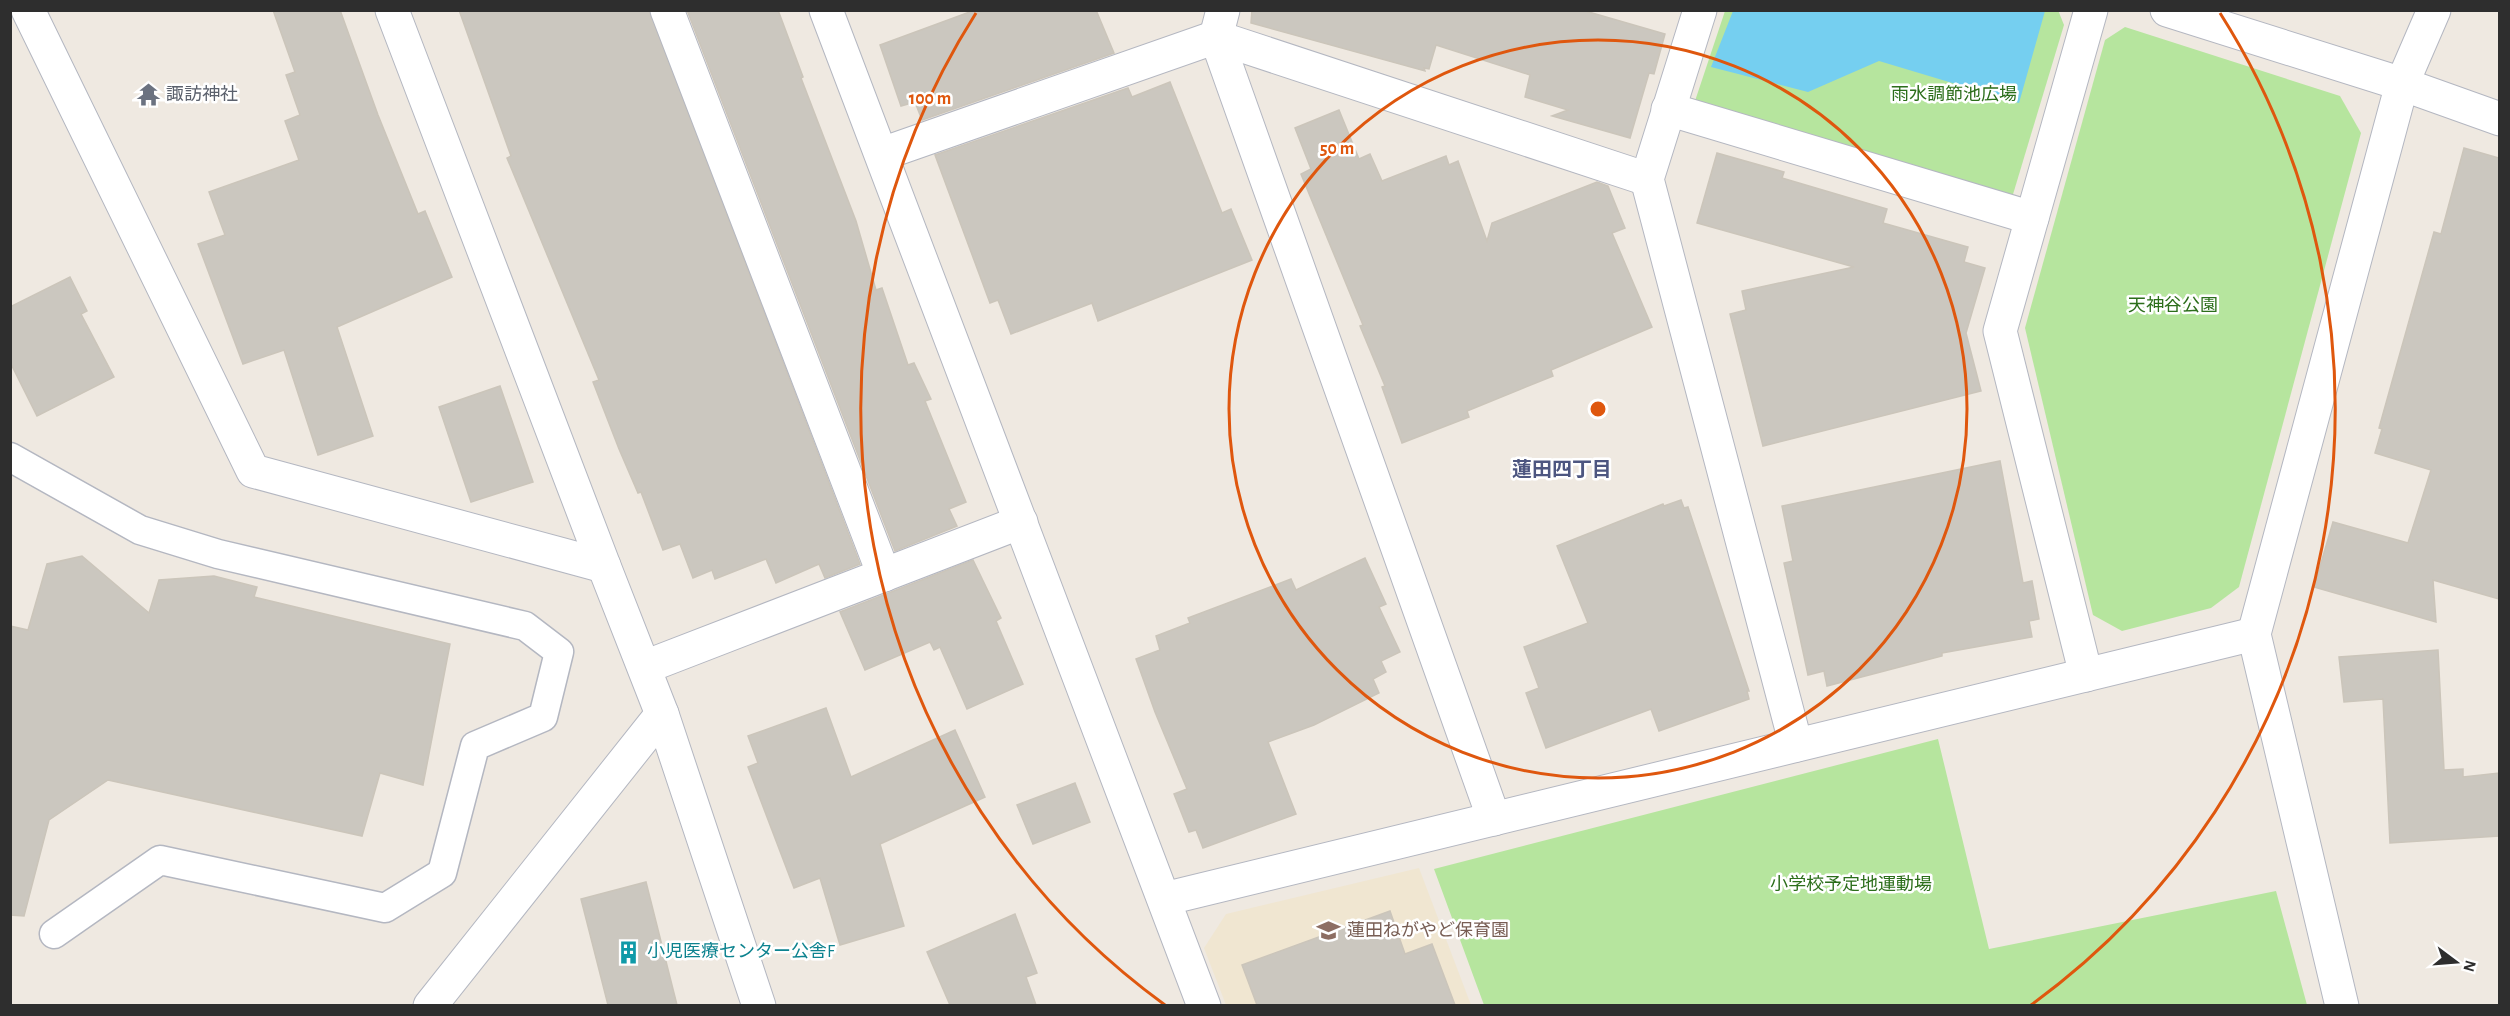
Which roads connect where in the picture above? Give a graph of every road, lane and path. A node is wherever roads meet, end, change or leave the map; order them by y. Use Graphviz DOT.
graph roads {
  1 [pos="28,10"];
  2 [pos="392,10"];
  3 [pos="667,10"];
  4 [pos="826,10"];
  5 [pos="1700,10"];
  6 [pos="2091,10"];
  7 [pos="2167,10"];
  8 [pos="2434,10"];
  9 [pos="1219,24"];
  10 [pos="2402,84"];
  11 [pos="1668,109"];
  12 [pos="2499,119"];
  13 [pos="882,154"];
  14 [pos="1647,179"];
  15 [pos="2032,218"];
  16 [pos="10,457"];
  17 [pos="1021,522"];
  18 [pos="604,566"];
  19 [pos="884,575"];
  20 [pos="2254,634"];
  21 [pos="645,667"];
  22 [pos="2086,675"];
  23 [pos="663,714"];
  24 [pos="1796,746"];
  25 [pos="1494,819"];
  26 [pos="1164,899"];
  27 [pos="54,934"];
  28 [pos="430,1005"];
  29 [pos="759,1005"];
  30 [pos="1204,1005"];
  31 [pos="2342,1005"];
  1 -- 18 [label="street"];
  2 -- 18 [label="street"];
  3 -- 19 [label="street"];
  4 -- 13 [label="street"];
  5 -- 11 [label="street"];
  6 -- 15 [label="street"];
  7 -- 10 [label="street"];
  8 -- 10 [label="street"];
  9 -- 13 [label="street"];
  9 -- 14 [label="street"];
  9 -- 25 [label="street"];
  10 -- 12 [label="street"];
  10 -- 20 [label="street"];
  11 -- 14 [label="street"];
  11 -- 15 [label="street"];
  13 -- 17 [label="street"];
  14 -- 24 [label="street"];
  15 -- 22 [label="street"];
  16 -- 27 [label="lane"];
  17 -- 19 [label="street"];
  17 -- 26 [label="street"];
  18 -- 21 [label="street"];
  19 -- 21 [label="street"];
  20 -- 22 [label="street"];
  20 -- 31 [label="street"];
  21 -- 23 [label="street"];
  22 -- 24 [label="street"];
  23 -- 28 [label="street"];
  23 -- 29 [label="street"];
  24 -- 25 [label="street"];
  25 -- 26 [label="street"];
  26 -- 30 [label="street"];
}
